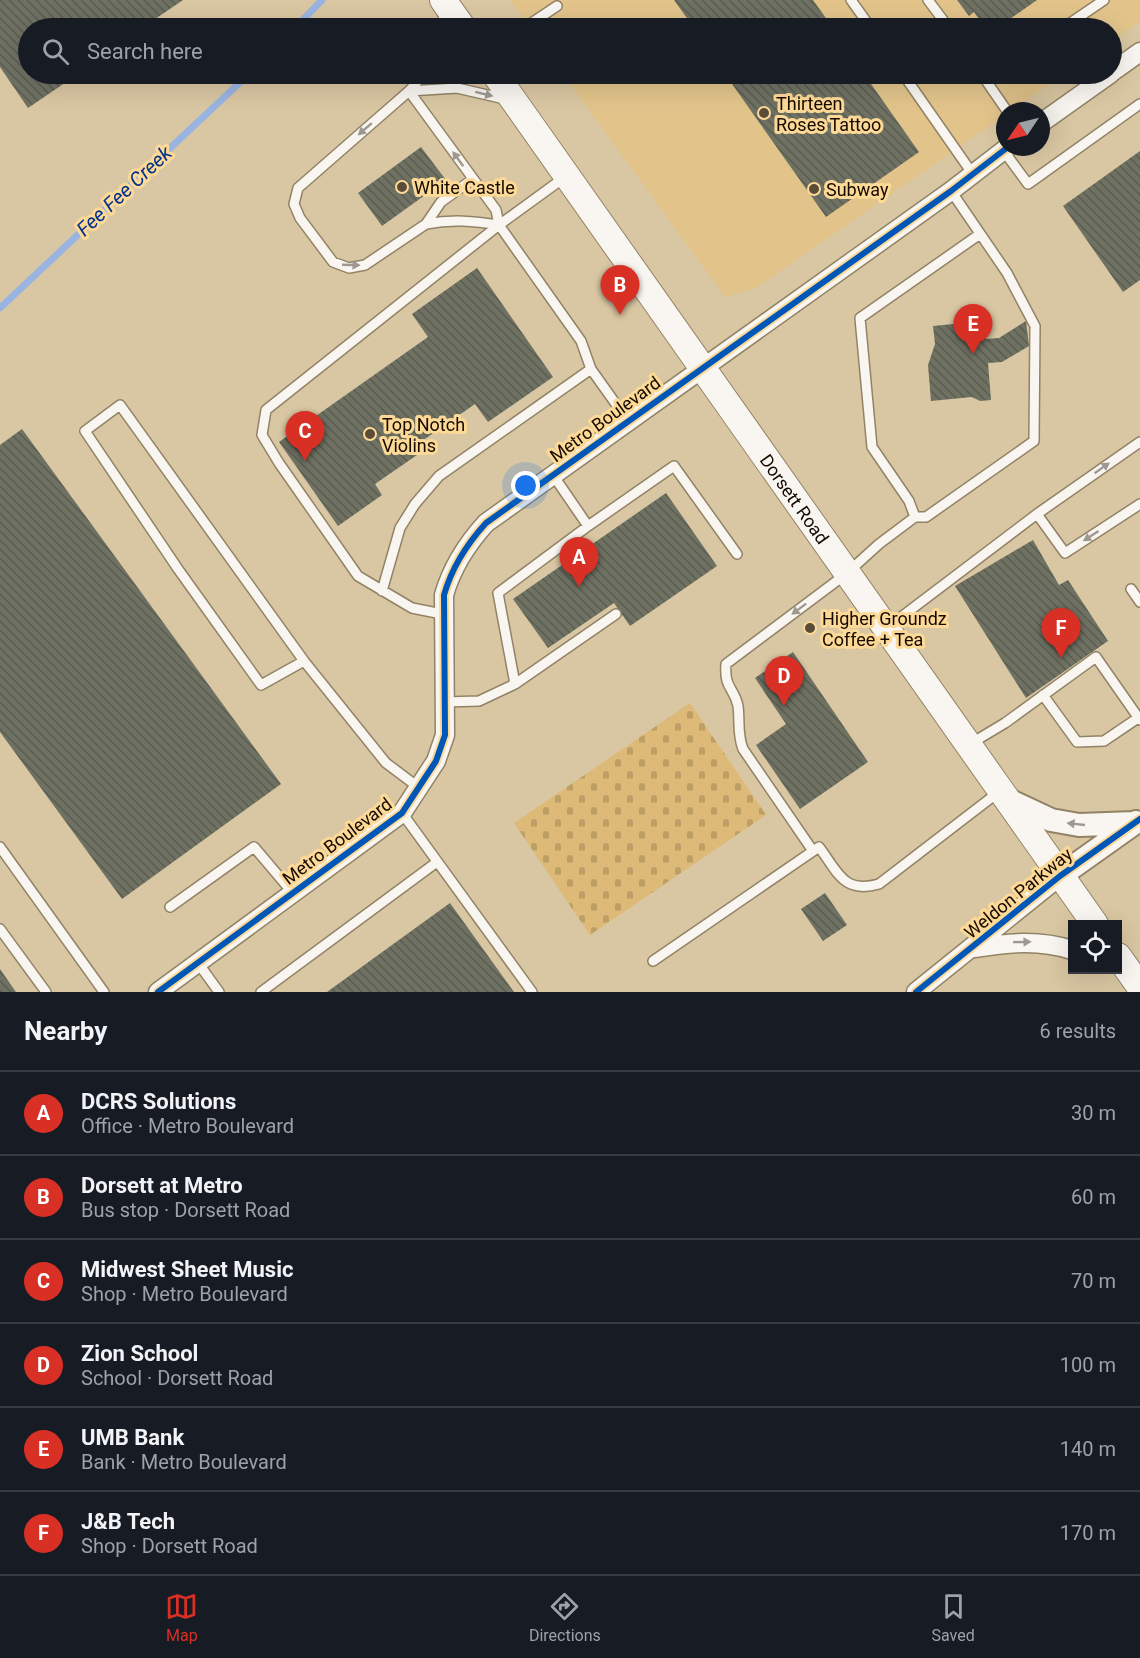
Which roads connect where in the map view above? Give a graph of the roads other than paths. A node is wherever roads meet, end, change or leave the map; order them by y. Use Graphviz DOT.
graph roads {
  1 [pos="851,0"];
  2 [pos="928,0"];
  3 [pos="1104,0"];
  4 [pos="557,6"];
  5 [pos="539,18"];
  6 [pos="864,18"];
  7 [pos="942,18"];
  8 [pos="1078,18"];
  9 [pos="1140,52"];
  10 [pos="1122,65"];
  11 [pos="415,84"];
  12 [pos="502,84"];
  13 [pos="910,84"];
  14 [pos="988,84"];
  15 [pos="1096,84"];
  16 [pos="409,90"];
  17 [pos="1001,102"];
  18 [pos="516,103"];
  19 [pos="1140,104"];
  20 [pos="1050,117"];
  21 [pos="996,156"];
  22 [pos="1010,156"];
  23 [pos="972,173"];
  24 [pos="567,176"];
  25 [pos="473,179"];
  26 [pos="951,191"];
  27 [pos="426,224"];
  28 [pos="499,225"];
  29 [pos="980,234"];
  30 [pos="701,368"];
  31 [pos="591,369"];
  32 [pos="628,421"];
  33 [pos="1140,442"];
  34 [pos="553,475"];
  35 [pos="1140,504"];
  36 [pos="1037,514"];
  37 [pos="915,517"];
  38 [pos="588,526"];
  39 [pos="736,554"];
  40 [pos="846,574"];
  41 [pos="1131,589"];
  42 [pos="382,591"];
  43 [pos="1140,602"];
  44 [pos="442,614"];
  45 [pos="616,614"];
  46 [pos="886,628"];
  47 [pos="304,661"];
  48 [pos="515,684"];
  49 [pos="1043,695"];
  50 [pos="445,702"];
  51 [pos="1139,719"];
  52 [pos="968,746"];
  53 [pos="418,787"];
  54 [pos="1003,795"];
  55 [pos="402,813"];
  56 [pos="1138,825"];
  57 [pos="0,847"];
  58 [pos="813,851"];
  59 [pos="437,862"];
  60 [pos="1060,876"];
  61 [pos="293,893"];
  62 [pos="170,907"];
  63 [pos="1092,920"];
  64 [pos="0,929"];
  65 [pos="972,949"];
  66 [pos="1068,949"];
  67 [pos="653,961"];
  68 [pos="198,963"];
  69 [pos="1122,964"];
  70 [pos="1130,979"];
  71 [pos="46,992"];
  72 [pos="104,992"];
  73 [pos="158,992"];
  74 [pos="219,992"];
  75 [pos="261,992"];
  76 [pos="532,992"];
  77 [pos="916,992"];
  1 -- 6 [label="lane"];
  2 -- 7 [label="lane"];
  3 -- 8 [label="lane"];
  4 -- 5 [label="lane"];
  9 -- 10 [label="street"];
  11 -- 16 [label="lane"];
  12 -- 18 [label="main road, Dorsett Road"];
  13 -- 23 [label="lane"];
  14 -- 17 [label="lane"];
  15 -- 20 [label="street"];
  16 -- 18 [label="lane, one-way"];
  25 -- 16 [label="lane, one-way"];
  16 -- 27 [label="lane, one-way"];
  18 -- 24 [label="main road, Dorsett Road"];
  19 -- 22 [label="lane"];
  21 -- 23 [label="street, Metro Boulevard"];
  23 -- 26 [label="street, Metro Boulevard"];
  24 -- 28 [label="lane"];
  24 -- 30 [label="main road, Dorsett Road"];
  25 -- 27 [label="lane"];
  25 -- 28 [label="lane"];
  26 -- 29 [label="lane"];
  26 -- 30 [label="street, Metro Boulevard"];
  27 -- 28 [label="lane"];
  28 -- 31 [label="lane"];
  28 -- 42 [label="lane"];
  29 -- 37 [label="lane"];
  29 -- 37 [label="lane"];
  30 -- 32 [label="street, Metro Boulevard"];
  30 -- 40 [label="main road, Dorsett Road"];
  31 -- 32 [label="lane"];
  31 -- 42 [label="lane"];
  32 -- 34 [label="street, Metro Boulevard"];
  36 -- 33 [label="lane, one-way"];
  34 -- 38 [label="lane"];
  34 -- 44 [label="street, Metro Boulevard"];
  35 -- 36 [label="lane, one-way"];
  36 -- 46 [label="lane"];
  37 -- 40 [label="lane"];
  38 -- 39 [label="lane"];
  38 -- 48 [label="lane"];
  40 -- 46 [label="main road, Dorsett Road"];
  40 -- 58 [label="lane, one-way"];
  41 -- 43 [label="lane"];
  42 -- 44 [label="lane"];
  44 -- 50 [label="street, Metro Boulevard"];
  45 -- 48 [label="lane"];
  46 -- 52 [label="main road, Dorsett Road"];
  47 -- 47 [label="lane"];
  47 -- 53 [label="lane"];
  48 -- 50 [label="lane"];
  49 -- 51 [label="lane"];
  49 -- 51 [label="lane"];
  49 -- 52 [label="lane"];
  50 -- 53 [label="street, Metro Boulevard"];
  52 -- 54 [label="main road, Dorsett Road"];
  53 -- 55 [label="street, Metro Boulevard"];
  56 -- 54 [label="street, one-way"];
  54 -- 58 [label="lane"];
  54 -- 60 [label="main road, Dorsett Road"];
  55 -- 59 [label="lane"];
  55 -- 61 [label="street, Metro Boulevard"];
  56 -- 60 [label="street, Weldon Parkway"];
  57 -- 72 [label="lane"];
  58 -- 67 [label="lane"];
  59 -- 75 [label="lane"];
  59 -- 76 [label="lane"];
  60 -- 63 [label="main road, Dorsett Road"];
  60 -- 65 [label="street, Weldon Parkway"];
  61 -- 62 [label="lane"];
  61 -- 68 [label="street, Metro Boulevard"];
  64 -- 71 [label="lane"];
  65 -- 66 [label="street, one-way"];
  65 -- 77 [label="street, Weldon Parkway"];
  68 -- 73 [label="street, Metro Boulevard"];
  68 -- 74 [label="lane"];
  69 -- 70 [label="main road"];
}
